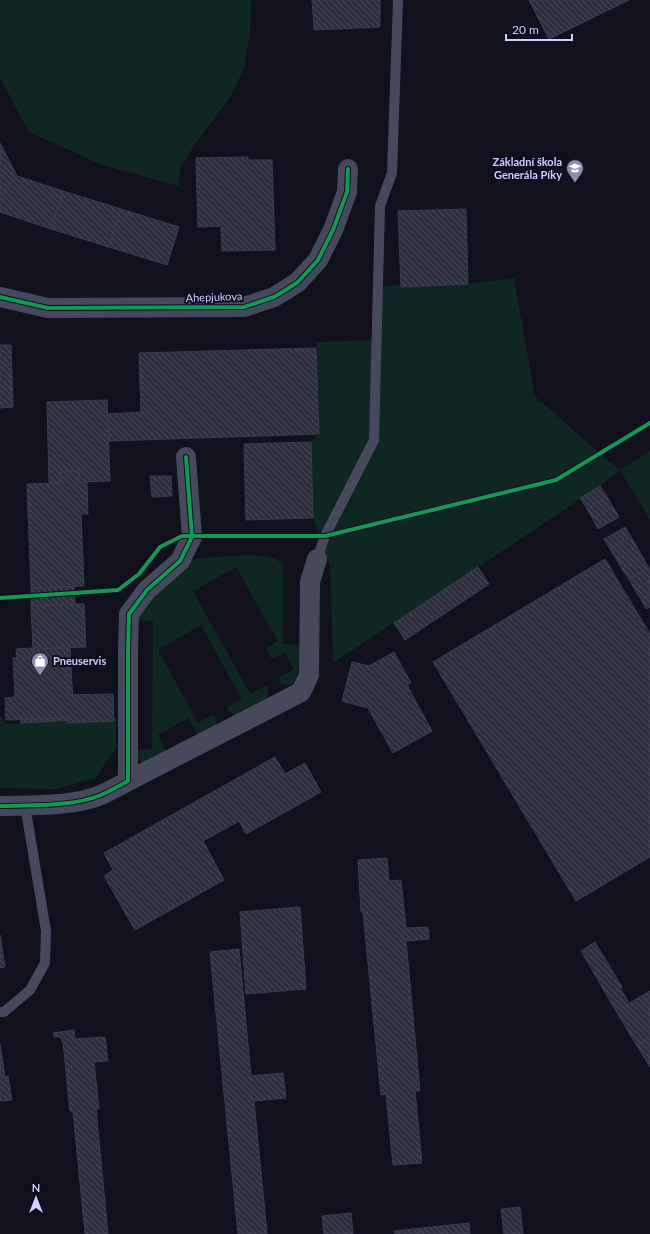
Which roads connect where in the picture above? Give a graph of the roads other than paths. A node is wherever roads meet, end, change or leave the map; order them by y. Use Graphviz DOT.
graph roads {
  1 [pos="398,0"];
  2 [pos="348,169"];
  3 [pos="0,297"];
  4 [pos="186,457"];
  5 [pos="317,559"];
  6 [pos="128,781"];
  7 [pos="25,805"];
  8 [pos="0,806"];
  9 [pos="0,1012"];
  1 -- 5 [label="lane"];
  2 -- 3 [label="street, Ahepjukova"];
  4 -- 6 [label="street"];
  5 -- 6 [label="street"];
  6 -- 7 [label="street"];
  7 -- 8 [label="street"];
  7 -- 9 [label="lane"];
}
